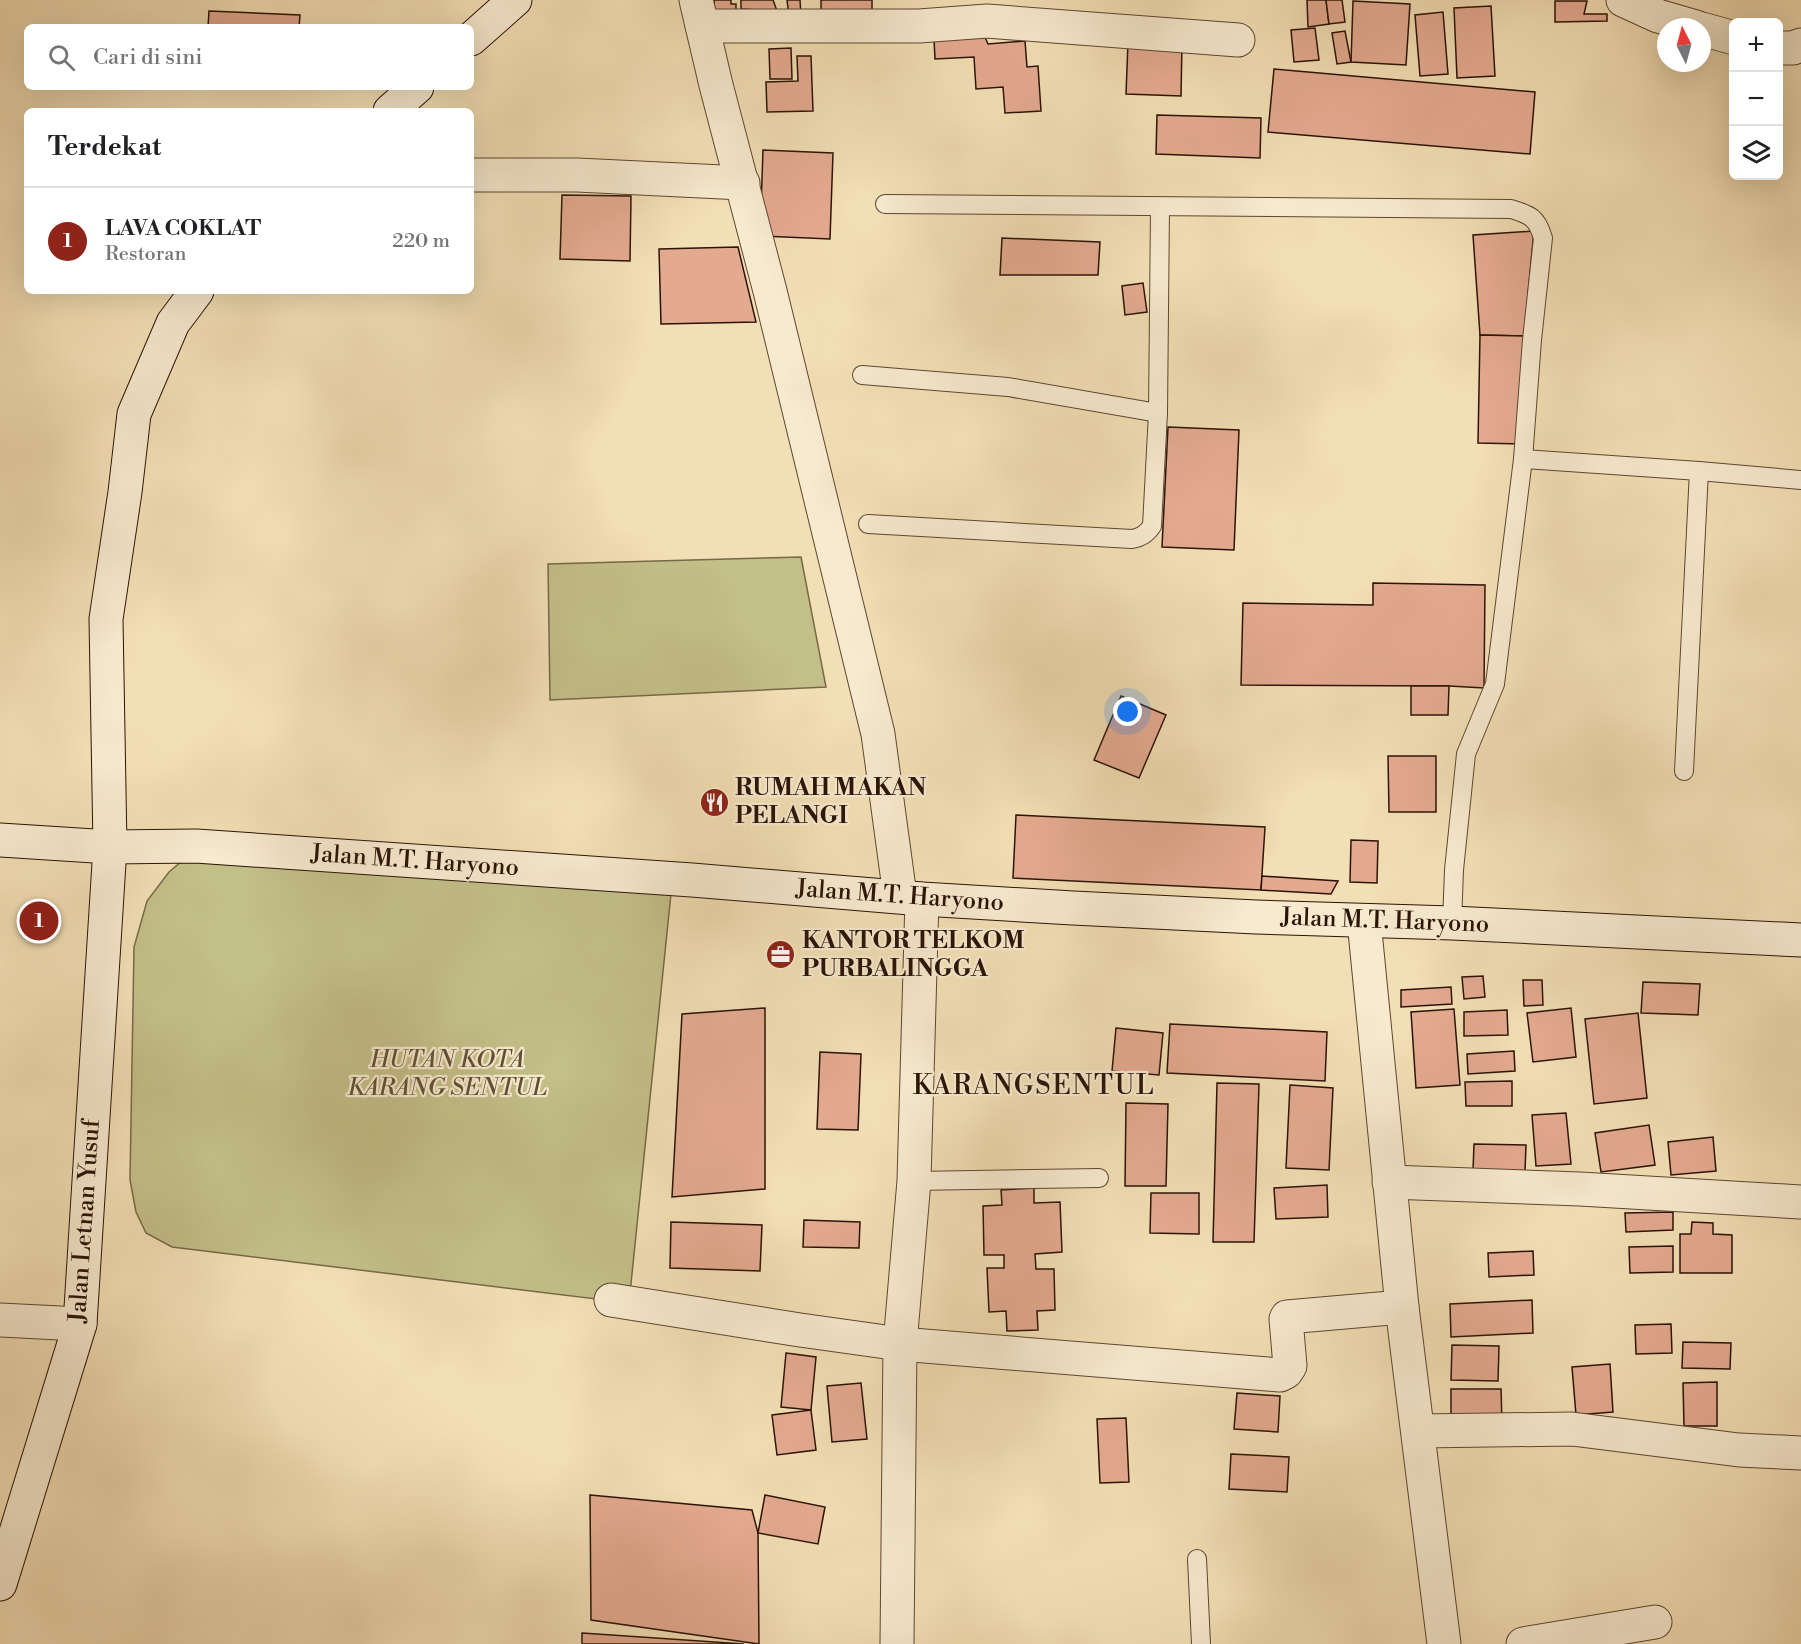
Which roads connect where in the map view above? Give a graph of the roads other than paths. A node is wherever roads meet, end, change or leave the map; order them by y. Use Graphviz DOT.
graph roads {
  1 [pos="514,0"];
  2 [pos="1623,0"];
  3 [pos="699,13"];
  4 [pos="1665,18"];
  5 [pos="1711,32"];
  6 [pos="474,36"];
  7 [pos="1729,37"];
  8 [pos="1239,40"];
  9 [pos="1801,45"];
  10 [pos="1783,48"];
  11 [pos="414,90"];
  12 [pos="393,108"];
  13 [pos="474,175"];
  14 [pos="743,183"];
  15 [pos="885,204"];
  16 [pos="1160,207"];
  17 [pos="194,294"];
  18 [pos="862,375"];
  19 [pos="1158,413"];
  20 [pos="1523,459"];
  21 [pos="1700,471"];
  22 [pos="1801,480"];
  23 [pos="868,524"];
  24 [pos="1684,771"];
  25 [pos="0,840"];
  26 [pos="110,847"];
  27 [pos="911,898"];
  28 [pos="1364,921"];
  29 [pos="1452,923"];
  30 [pos="1801,940"];
  31 [pos="1099,1178"];
  32 [pos="914,1181"];
  33 [pos="1389,1182"];
  34 [pos="1801,1202"];
  35 [pos="611,1300"];
  36 [pos="1402,1307"];
  37 [pos="0,1320"];
  38 [pos="80,1324"];
  39 [pos="900,1344"];
  40 [pos="1419,1431"];
  41 [pos="1801,1453"];
  42 [pos="1197,1559"];
  43 [pos="0,1584"];
  44 [pos="1655,1622"];
  45 [pos="897,1644"];
  46 [pos="1201,1644"];
  47 [pos="1444,1644"];
  48 [pos="1523,1644"];
  1 -- 6 [label="street"];
  2 -- 4 [label="street"];
  3 -- 8 [label="street"];
  3 -- 14 [label="street"];
  5 -- 7 [label="street"];
  9 -- 10 [label="street"];
  11 -- 12 [label="street"];
  13 -- 14 [label="street"];
  14 -- 27 [label="street"];
  15 -- 16 [label="lane"];
  16 -- 19 [label="lane"];
  16 -- 20 [label="lane"];
  17 -- 26 [label="street, Jalan Letnan Yusuf"];
  18 -- 19 [label="lane"];
  19 -- 23 [label="lane"];
  20 -- 21 [label="lane"];
  20 -- 29 [label="lane"];
  21 -- 22 [label="lane"];
  21 -- 24 [label="lane"];
  25 -- 26 [label="street, Jalan M.T. Haryono"];
  26 -- 27 [label="street, Jalan M.T. Haryono"];
  26 -- 38 [label="street, Jalan Letnan Yusuf"];
  27 -- 28 [label="street, Jalan M.T. Haryono"];
  27 -- 32 [label="street"];
  28 -- 29 [label="street, Jalan M.T. Haryono"];
  28 -- 33 [label="street"];
  29 -- 30 [label="street, Jalan M.T. Haryono"];
  31 -- 32 [label="lane"];
  32 -- 39 [label="street"];
  33 -- 34 [label="street"];
  33 -- 36 [label="street"];
  35 -- 39 [label="street"];
  36 -- 39 [label="street"];
  36 -- 40 [label="street"];
  37 -- 38 [label="street"];
  38 -- 43 [label="street, Jalan Letnan Yusuf"];
  39 -- 45 [label="street"];
  40 -- 41 [label="street"];
  40 -- 47 [label="street"];
  42 -- 46 [label="lane"];
  44 -- 48 [label="street"];
}
